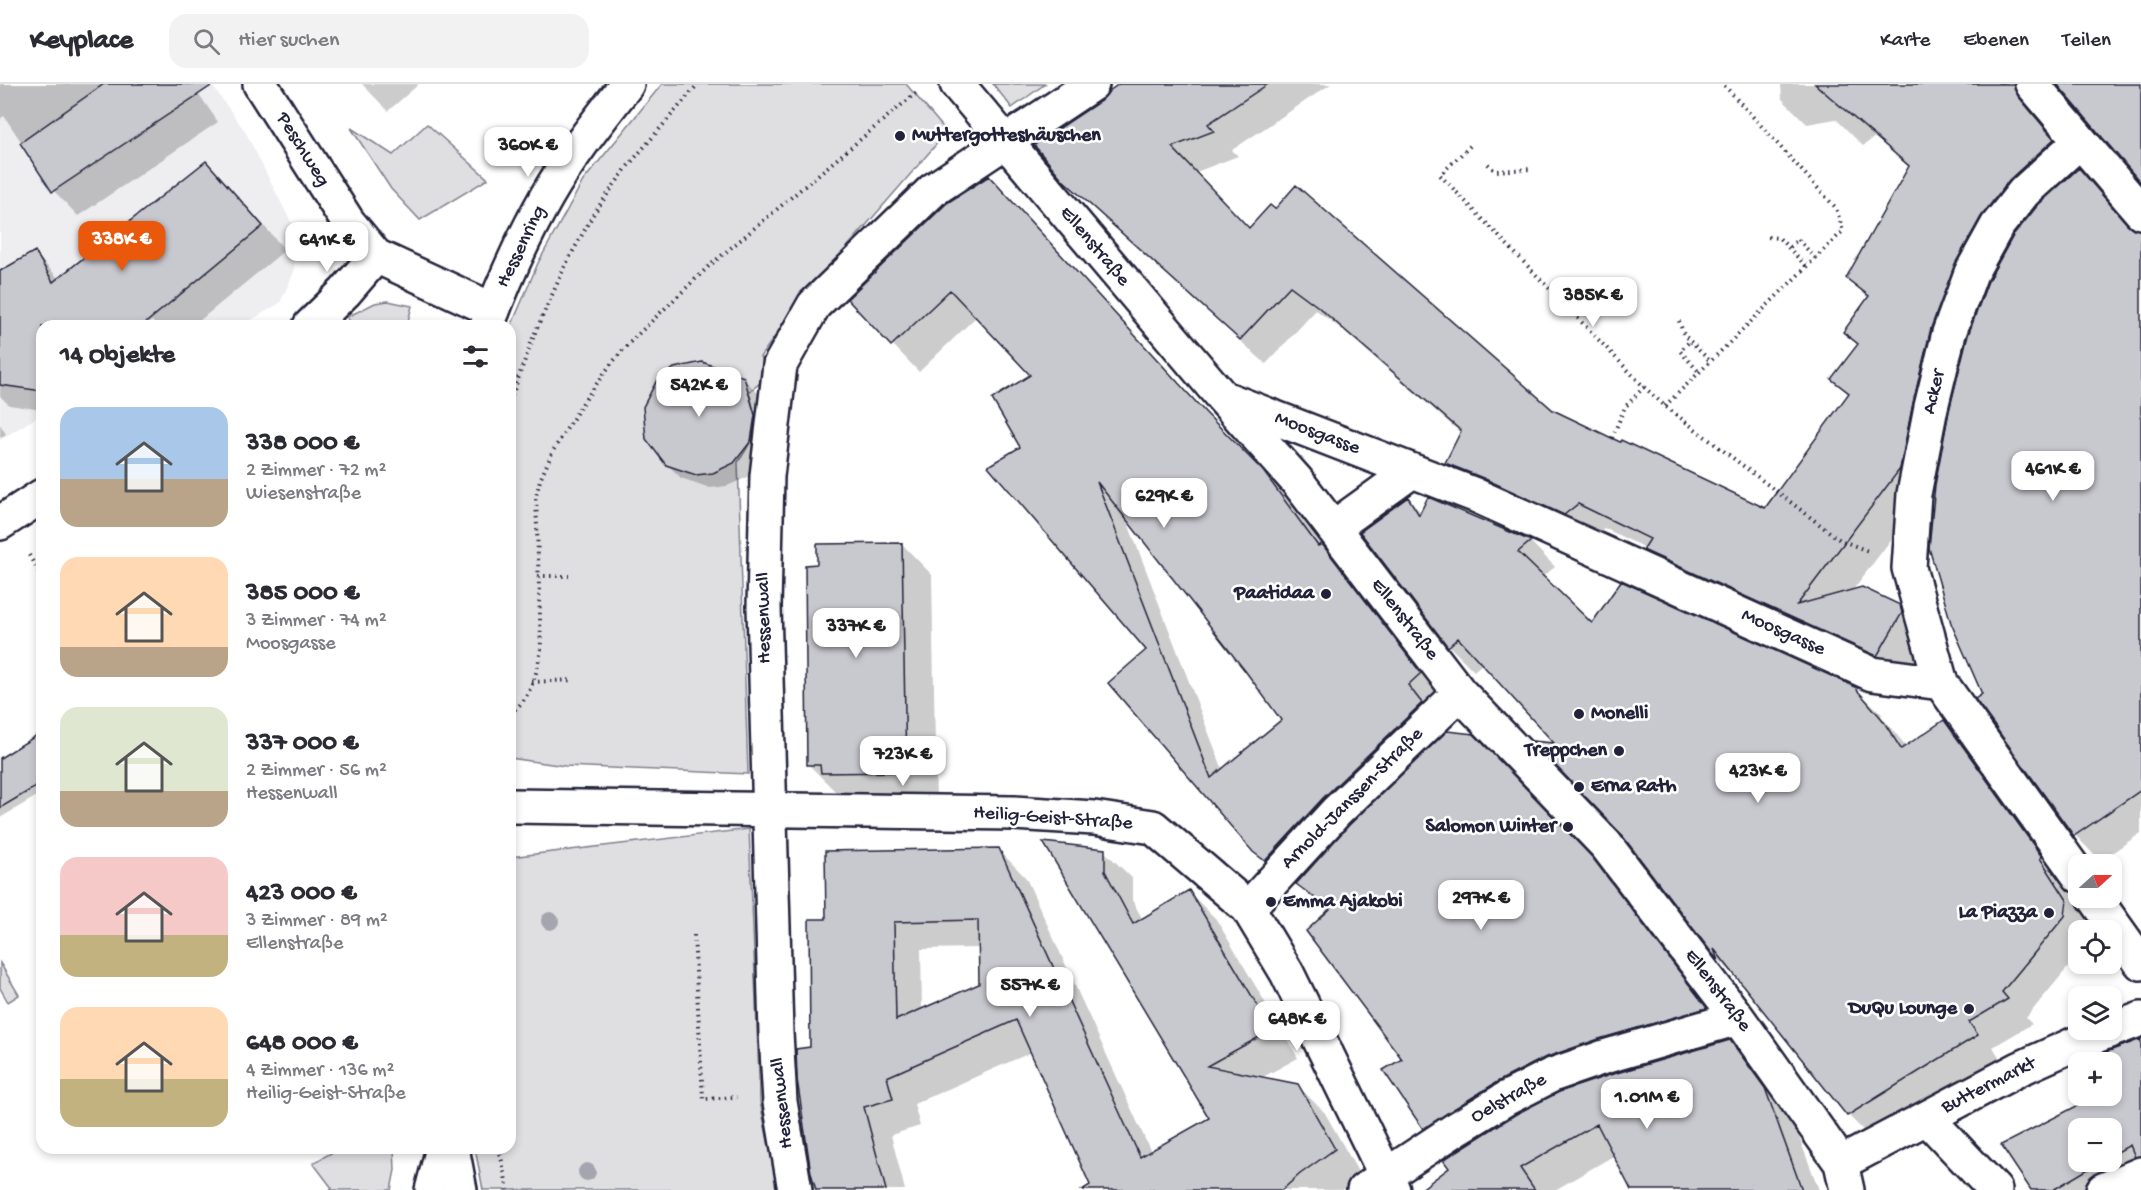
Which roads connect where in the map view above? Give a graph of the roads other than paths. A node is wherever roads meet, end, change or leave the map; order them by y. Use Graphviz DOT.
graph roads {
  1 [pos="260,84"];
  2 [pos="627,84"];
  3 [pos="957,84"];
  4 [pos="1092,84"];
  5 [pos="2032,84"];
  6 [pos="1004,141"];
  7 [pos="2080,141"];
  8 [pos="2141,212"];
  9 [pos="376,256"];
  10 [pos="490,318"];
  11 [pos="316,320"];
  12 [pos="1222,397"];
  13 [pos="1412,471"];
  14 [pos="36,500"];
  15 [pos="0,523"];
  16 [pos="1333,528"];
  17 [pos="1941,683"];
  18 [pos="1460,693"];
  19 [pos="516,806"];
  20 [pos="771,811"];
  21 [pos="2068,861"];
  22 [pos="1248,908"];
  23 [pos="2102,908"];
  24 [pos="2141,963"];
  25 [pos="1738,1018"];
  26 [pos="2141,1019"];
  27 [pos="1927,1118"];
  28 [pos="438,1154"];
  29 [pos="453,1154"];
  30 [pos="2141,1174"];
  31 [pos="1844,1177"];
  32 [pos="1381,1185"];
  33 [pos="429,1190"];
  34 [pos="460,1190"];
  35 [pos="795,1190"];
  36 [pos="1995,1190"];
  37 [pos="2103,1190"];
  1 -- 9 [label="street, Peschweg"];
  2 -- 10 [label="street, Hessenring"];
  3 -- 6 [label="street, Ellenstraße"];
  4 -- 6 [label="street, Hessenwall"];
  5 -- 7 [label="street"];
  6 -- 12 [label="street, Ellenstraße"];
  6 -- 20 [label="street, Hessenwall"];
  7 -- 8 [label="street"];
  7 -- 17 [label="street, Acker"];
  9 -- 10 [label="street, Peschweg"];
  9 -- 11 [label="street"];
  12 -- 13 [label="street, Moosgasse"];
  12 -- 16 [label="street, Ellenstraße"];
  13 -- 16 [label="street"];
  13 -- 17 [label="street, Moosgasse"];
  14 -- 15 [label="street"];
  16 -- 18 [label="street, Ellenstraße"];
  17 -- 21 [label="street"];
  18 -- 22 [label="street, Arnold-Janssen-Straße"];
  18 -- 25 [label="street, Ellenstraße"];
  19 -- 20 [label="street, Heilig-Geist-Straße"];
  20 -- 22 [label="street, Heilig-Geist-Straße"];
  20 -- 35 [label="street, Hessenwall"];
  22 -- 32 [label="street, Heilig-Geist-Straße"];
  23 -- 24 [label="street"];
  25 -- 31 [label="street, Ellenstraße"];
  25 -- 32 [label="street, Oelstraße"];
  26 -- 27 [label="street, Buttermarkt"];
  27 -- 31 [label="street, Buttermarkt"];
  27 -- 36 [label="street"];
  28 -- 33 [label="lane"];
  29 -- 34 [label="street"];
  30 -- 37 [label="street"];
}
